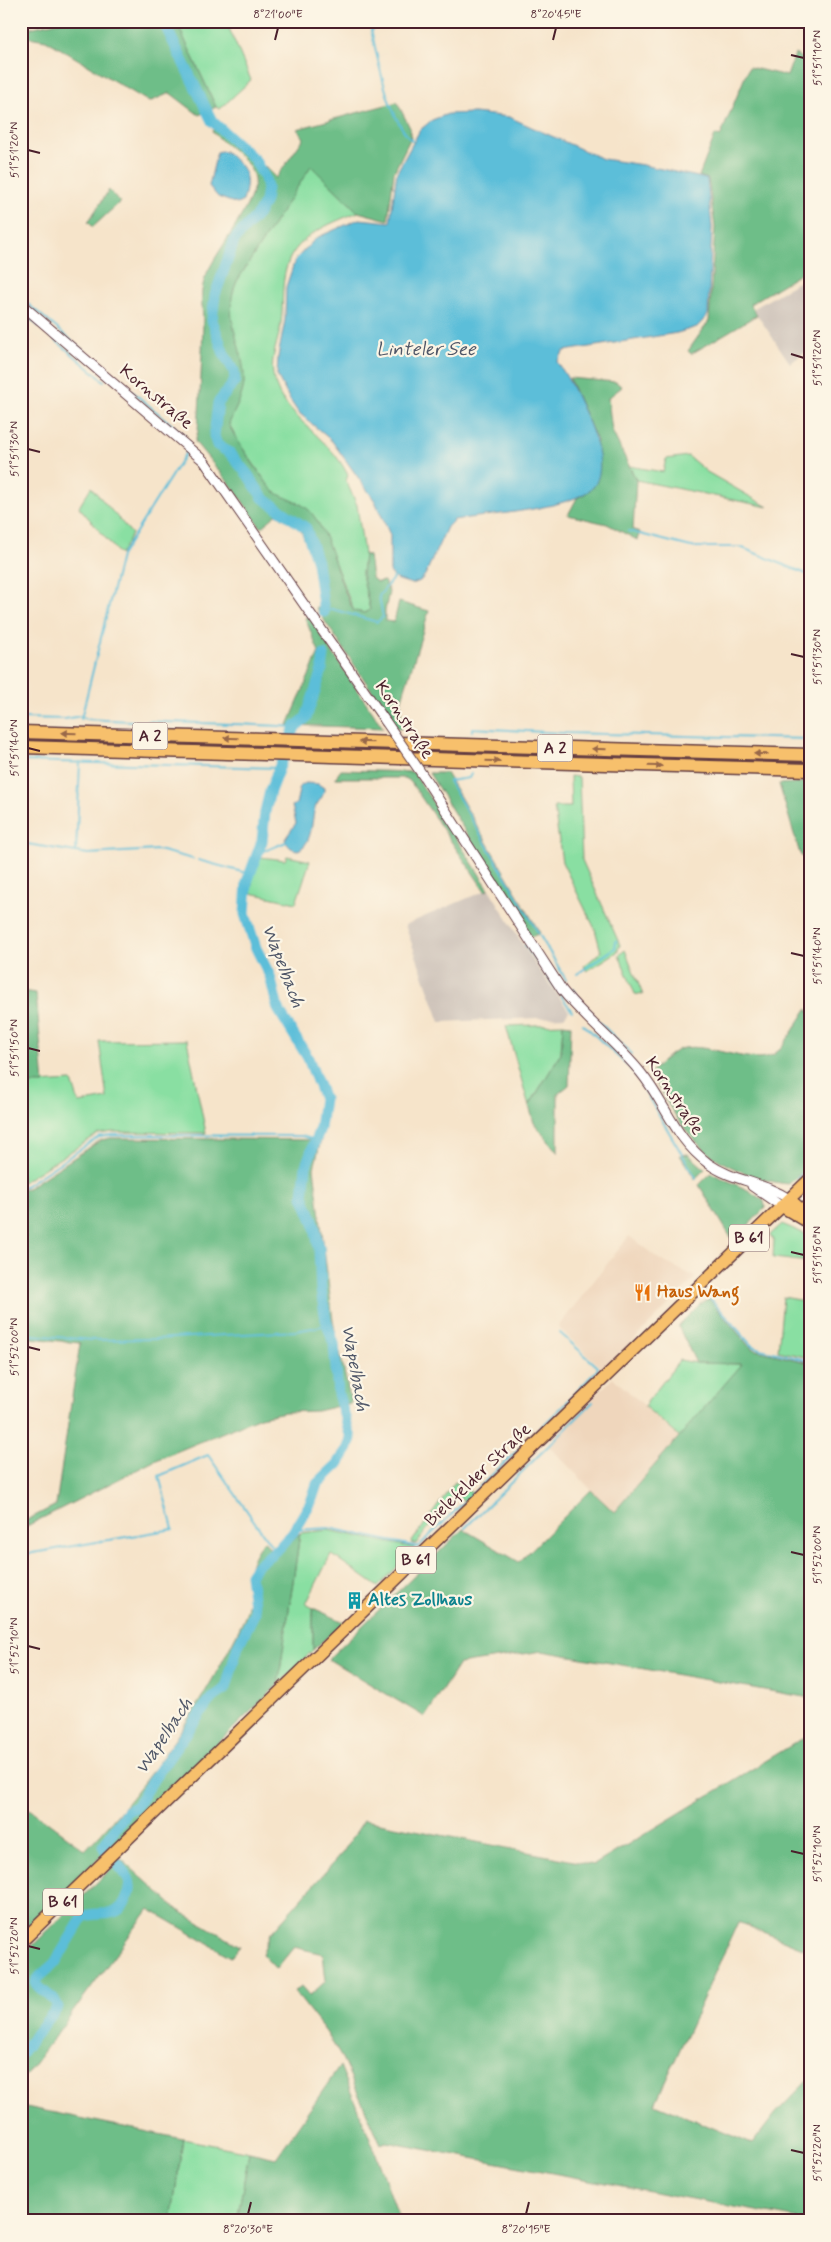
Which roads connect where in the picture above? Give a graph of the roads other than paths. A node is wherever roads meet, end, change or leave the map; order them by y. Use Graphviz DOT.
graph roads {
  1 [pos="21,304"];
  2 [pos="21,732"];
  3 [pos="21,746"];
  4 [pos="810,755"];
  5 [pos="810,770"];
  6 [pos="810,1179"];
  7 [pos="785,1202"];
  8 [pos="810,1217"];
  9 [pos="810,1223"];
  10 [pos="21,1942"];
  1 -- 7 [label="street, Kornstraße, bridge"];
  4 -- 2 [label="highway, A 2, one-way"];
  3 -- 5 [label="highway, A 2, one-way"];
  6 -- 7 [label="main road, Bielefelder Straße / B 61"];
  7 -- 8 [label="main road"];
  7 -- 9 [label="main road"];
  7 -- 10 [label="main road, Bielefelder Straße / B 61"];
}
